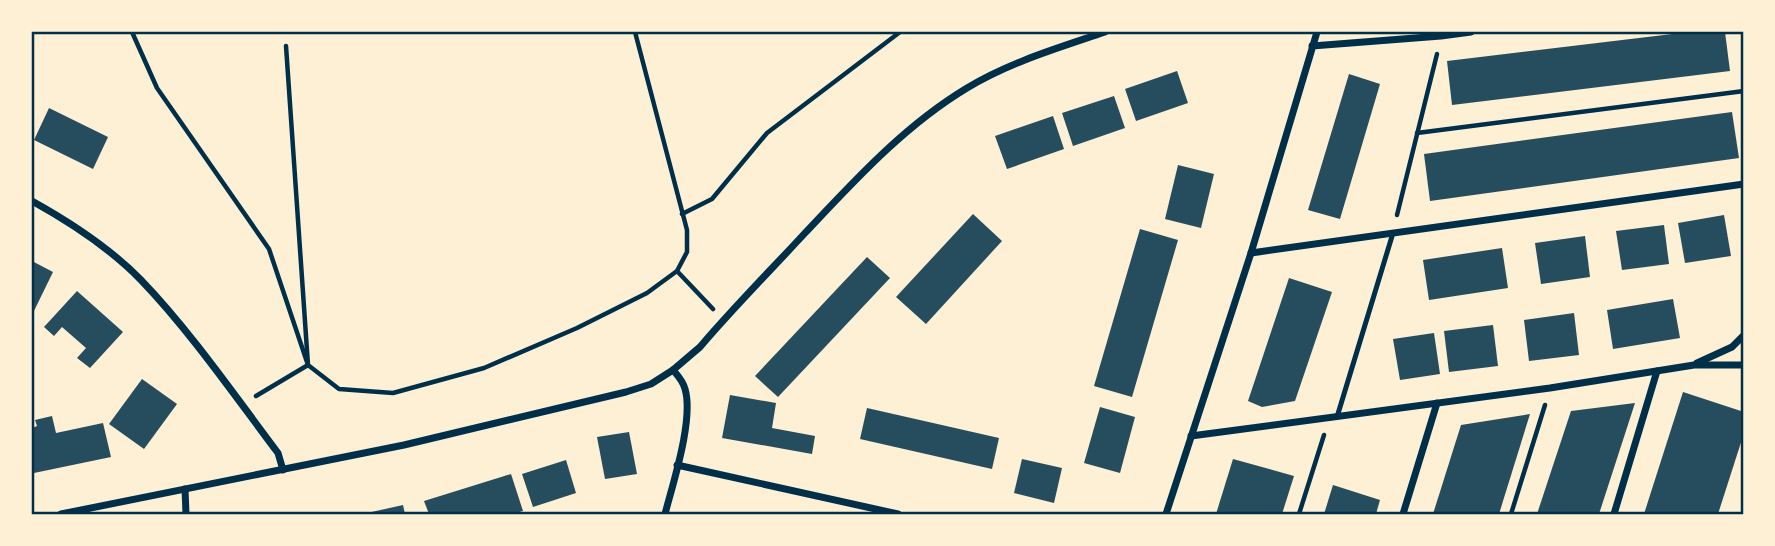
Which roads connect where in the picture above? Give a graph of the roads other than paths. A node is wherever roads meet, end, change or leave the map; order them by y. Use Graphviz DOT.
graph roads {
  1 [pos="1105,32"];
  2 [pos="1317,32"];
  3 [pos="1471,32"];
  4 [pos="1312,46"];
  5 [pos="1744,184"];
  6 [pos="32,201"];
  7 [pos="1393,232"];
  8 [pos="1251,253"];
  9 [pos="1744,335"];
  10 [pos="1695,365"];
  11 [pos="1744,365"];
  12 [pos="673,370"];
  13 [pos="1657,371"];
  14 [pos="1437,403"];
  15 [pos="1337,417"];
  16 [pos="1191,436"];
  17 [pos="677,465"];
  18 [pos="283,470"];
  19 [pos="185,489"];
  20 [pos="61,514"];
  21 [pos="186,514"];
  22 [pos="664,514"];
  23 [pos="898,514"];
  24 [pos="1166,514"];
  25 [pos="1403,514"];
  26 [pos="1614,514"];
  1 -- 12 [label="street"];
  2 -- 4 [label="street"];
  3 -- 4 [label="street"];
  4 -- 8 [label="street"];
  5 -- 7 [label="street"];
  6 -- 18 [label="street"];
  7 -- 8 [label="street"];
  7 -- 15 [label="lane"];
  8 -- 16 [label="street"];
  9 -- 10 [label="street"];
  10 -- 11 [label="street"];
  10 -- 13 [label="street"];
  12 -- 17 [label="street"];
  12 -- 18 [label="street"];
  13 -- 14 [label="street"];
  13 -- 26 [label="street"];
  14 -- 15 [label="street"];
  14 -- 25 [label="street"];
  15 -- 16 [label="street"];
  16 -- 24 [label="street"];
  17 -- 22 [label="street"];
  17 -- 23 [label="street"];
  18 -- 19 [label="street"];
  19 -- 20 [label="street"];
  19 -- 21 [label="street"];
}
